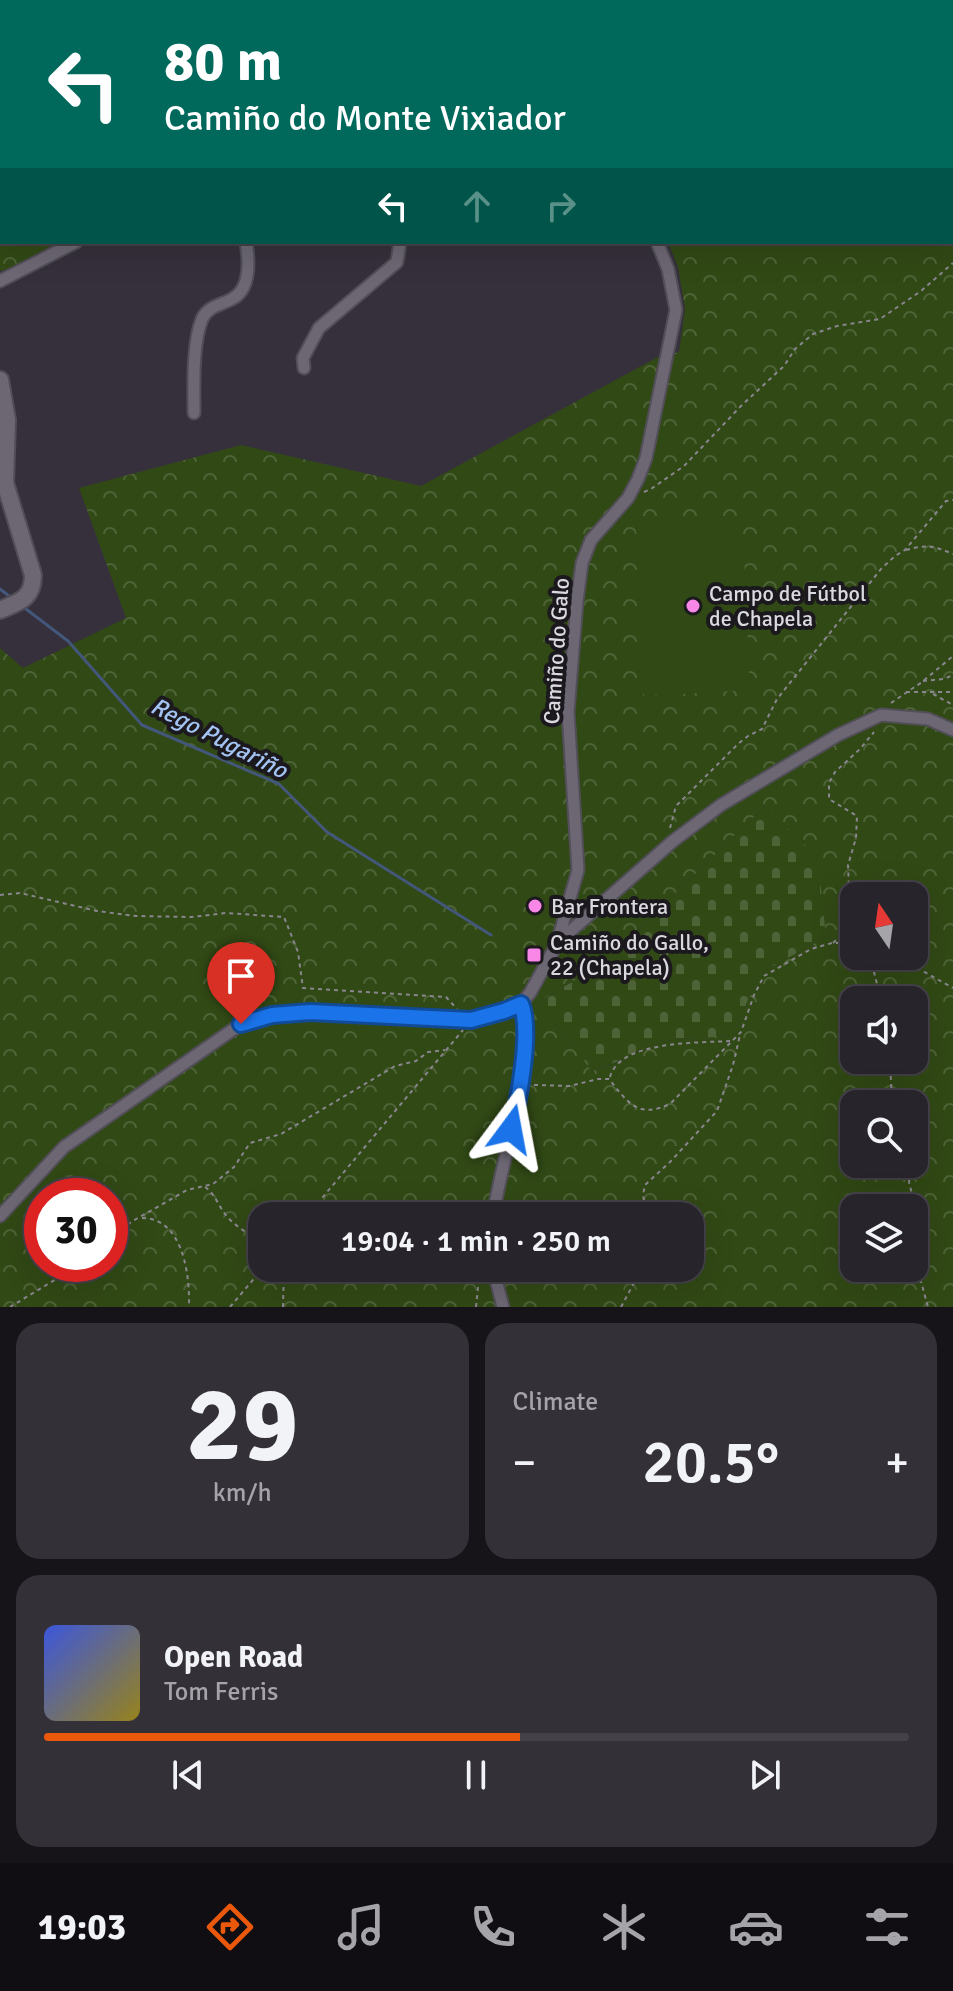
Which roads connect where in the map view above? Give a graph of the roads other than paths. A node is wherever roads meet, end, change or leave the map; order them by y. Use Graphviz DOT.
graph roads {
  1 [pos="72,244"];
  2 [pos="246,244"];
  3 [pos="400,244"];
  4 [pos="658,244"];
  5 [pos="0,281"];
  6 [pos="304,368"];
  7 [pos="0,380"];
  8 [pos="194,413"];
  9 [pos="0,610"];
  10 [pos="953,730"];
  11 [pos="558,942"];
  12 [pos="521,1004"];
  13 [pos="495,1202"];
  14 [pos="0,1216"];
  15 [pos="497,1282"];
  16 [pos="503,1307"];
  1 -- 5 [label="street"];
  2 -- 8 [label="street"];
  3 -- 6 [label="street"];
  4 -- 11 [label="street, Camiño do Galo"];
  7 -- 9 [label="street"];
  10 -- 11 [label="street"];
  11 -- 12 [label="street"];
  12 -- 13 [label="street"];
  12 -- 14 [label="street"];
  15 -- 16 [label="street"];
}
